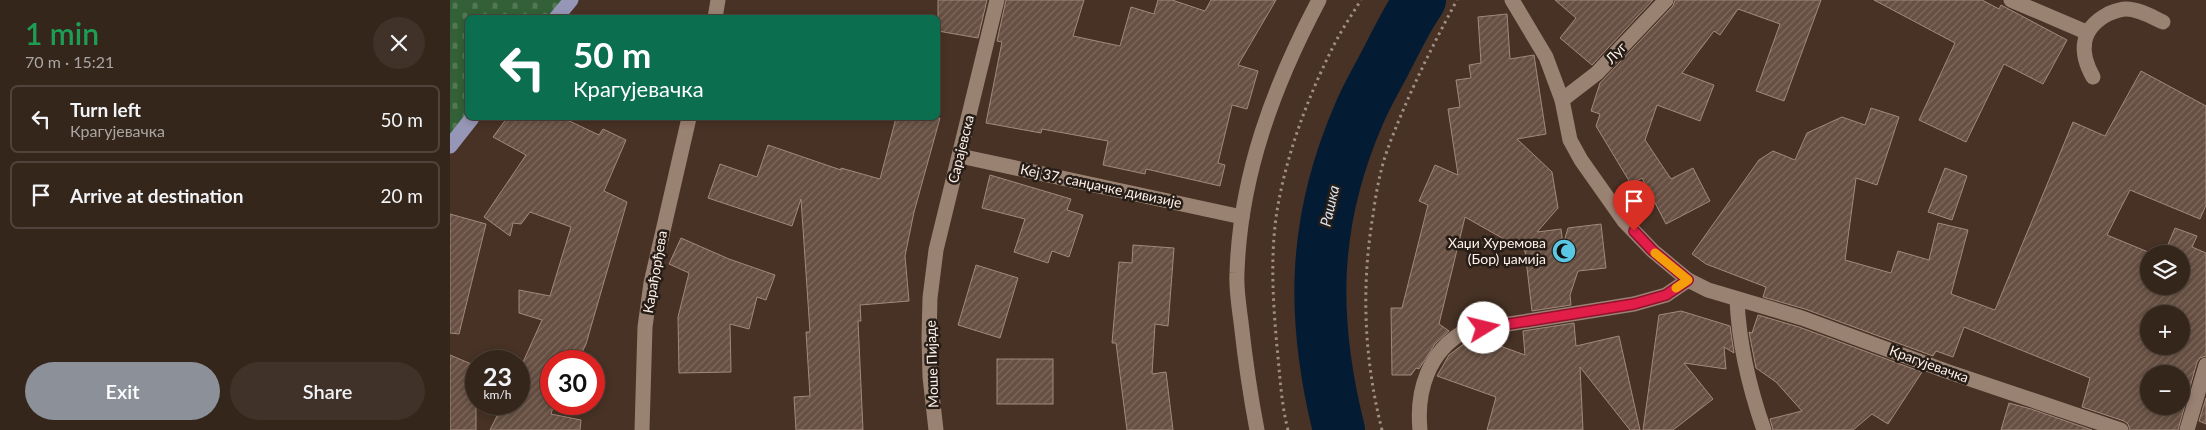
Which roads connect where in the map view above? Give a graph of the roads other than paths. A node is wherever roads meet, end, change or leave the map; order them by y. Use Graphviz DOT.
graph roads {
  1 [pos="571,0"];
  2 [pos="718,0"];
  3 [pos="997,0"];
  4 [pos="1320,0"];
  5 [pos="1512,0"];
  6 [pos="1666,0"];
  7 [pos="2011,0"];
  8 [pos="558,15"];
  9 [pos="716,15"];
  10 [pos="2164,22"];
  11 [pos="2086,32"];
  12 [pos="2093,77"];
  13 [pos="1562,100"];
  14 [pos="470,120"];
  15 [pos="689,120"];
  16 [pos="450,146"];
  17 [pos="960,156"];
  18 [pos="1242,217"];
  19 [pos="1688,280"];
  20 [pos="930,298"];
  21 [pos="1737,300"];
  22 [pos="2206,365"];
  23 [pos="642,430"];
  24 [pos="936,430"];
  25 [pos="1257,430"];
  26 [pos="1420,430"];
  27 [pos="1764,430"];
  28 [pos="2121,430"];
  29 [pos="2187,430"];
  1 -- 8 [label="main road"];
  2 -- 9 [label="street"];
  3 -- 17 [label="street, Сарајевска"];
  4 -- 18 [label="street"];
  5 -- 13 [label="street, Крагујевачка"];
  6 -- 13 [label="street, Луг"];
  7 -- 11 [label="street"];
  10 -- 11 [label="street"];
  11 -- 12 [label="street"];
  13 -- 19 [label="street, Крагујевачка"];
  14 -- 16 [label="main road"];
  15 -- 23 [label="street, Карађорђева"];
  17 -- 18 [label="street, Кеј 37. санџачке дивизије"];
  17 -- 20 [label="street, Сарајевска"];
  18 -- 25 [label="street"];
  19 -- 21 [label="street, Крагујевачка"];
  19 -- 26 [label="street"];
  20 -- 24 [label="street, Моше Пијаде"];
  21 -- 27 [label="street"];
  21 -- 28 [label="street, Крагујевачка"];
  22 -- 29 [label="street"];
}
